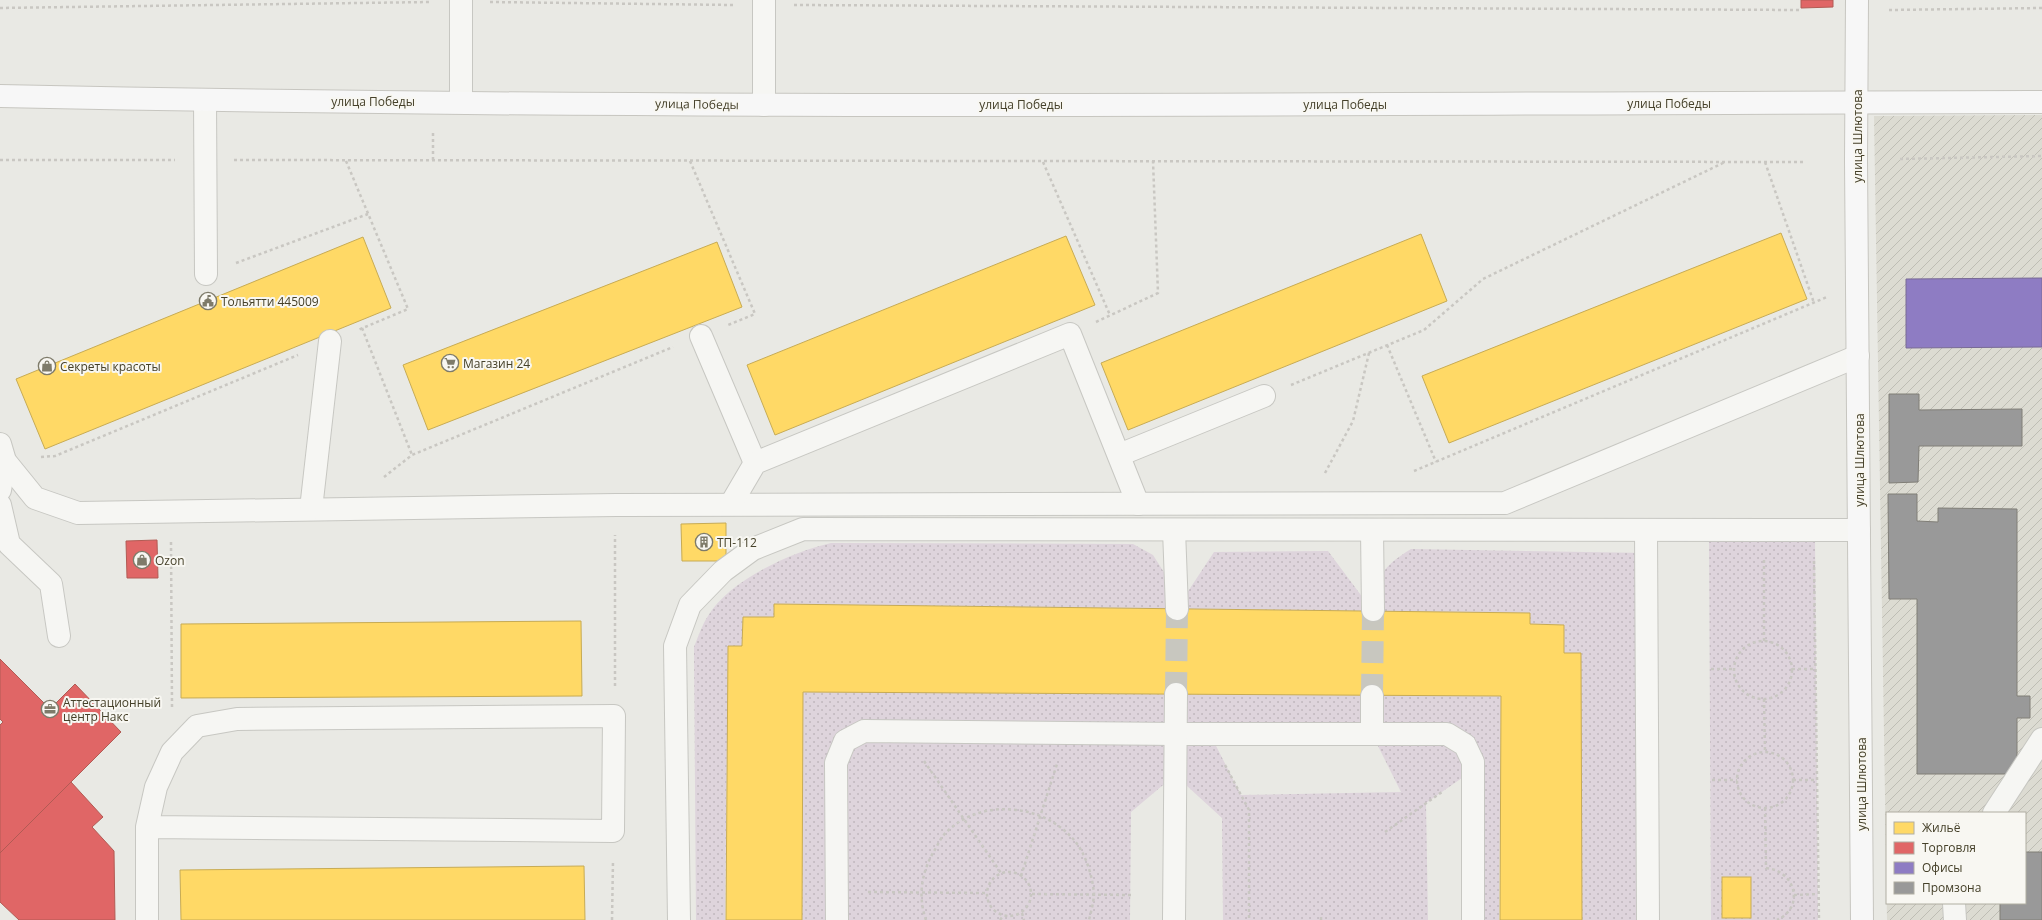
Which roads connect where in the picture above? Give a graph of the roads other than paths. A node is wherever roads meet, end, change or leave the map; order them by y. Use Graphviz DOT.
graph roads {
  1 [pos="1857,0"];
  2 [pos="471,1"];
  3 [pos="764,2"];
  4 [pos="0,96"];
  5 [pos="205,100"];
  6 [pos="461,102"];
  7 [pos="1856,102"];
  8 [pos="2042,102"];
  9 [pos="764,105"];
  10 [pos="206,274"];
  11 [pos="701,336"];
  12 [pos="330,342"];
  13 [pos="1858,356"];
  14 [pos="1264,396"];
  15 [pos="2,453"];
  16 [pos="1119,456"];
  17 [pos="755,463"];
  18 [pos="0,490"];
  19 [pos="731,504"];
  20 [pos="1138,504"];
  21 [pos="0,505"];
  22 [pos="311,509"];
  23 [pos="1174,530"];
  24 [pos="1372,530"];
  25 [pos="1646,530"];
  26 [pos="1859,530"];
  27 [pos="1177,609"];
  28 [pos="1372,610"];
  29 [pos="59,636"];
  30 [pos="1176,694"];
  31 [pos="1372,696"];
  32 [pos="1176,734"];
  33 [pos="1372,734"];
  34 [pos="2042,739"];
  35 [pos="1995,812"];
  36 [pos="147,827"];
  37 [pos="1954,904"];
  38 [pos="147,920"];
  39 [pos="679,920"];
  40 [pos="837,920"];
  41 [pos="1174,920"];
  42 [pos="1473,920"];
  43 [pos="1648,920"];
  44 [pos="1862,920"];
  45 [pos="1955,920"];
  1 -- 7 [label="main road, улица Шлютова"];
  2 -- 6 [label="street"];
  3 -- 9 [label="street"];
  4 -- 5 [label="main road, улица Победы"];
  5 -- 6 [label="main road, улица Победы"];
  5 -- 10 [label="street"];
  6 -- 9 [label="main road, улица Победы"];
  7 -- 8 [label="main road, улица Победы"];
  7 -- 9 [label="main road, улица Победы"];
  7 -- 13 [label="main road, улица Шлютова"];
  11 -- 17 [label="street"];
  12 -- 22 [label="street"];
  13 -- 20 [label="street"];
  13 -- 26 [label="main road, улица Шлютова"];
  14 -- 16 [label="street"];
  15 -- 18 [label="street"];
  15 -- 22 [label="street"];
  16 -- 17 [label="street"];
  16 -- 20 [label="street"];
  17 -- 19 [label="street"];
  19 -- 20 [label="street"];
  19 -- 22 [label="street"];
  21 -- 29 [label="street"];
  23 -- 24 [label="street"];
  23 -- 27 [label="street"];
  23 -- 39 [label="street"];
  24 -- 25 [label="street"];
  24 -- 28 [label="street"];
  25 -- 26 [label="street"];
  25 -- 43 [label="street"];
  26 -- 44 [label="main road, улица Шлютова"];
  30 -- 32 [label="street"];
  31 -- 33 [label="street"];
  32 -- 33 [label="street"];
  32 -- 40 [label="street"];
  32 -- 41 [label="street"];
  33 -- 42 [label="street"];
  34 -- 35 [label="street"];
  36 -- 36 [label="street"];
  36 -- 38 [label="street"];
  37 -- 45 [label="street"];
}
